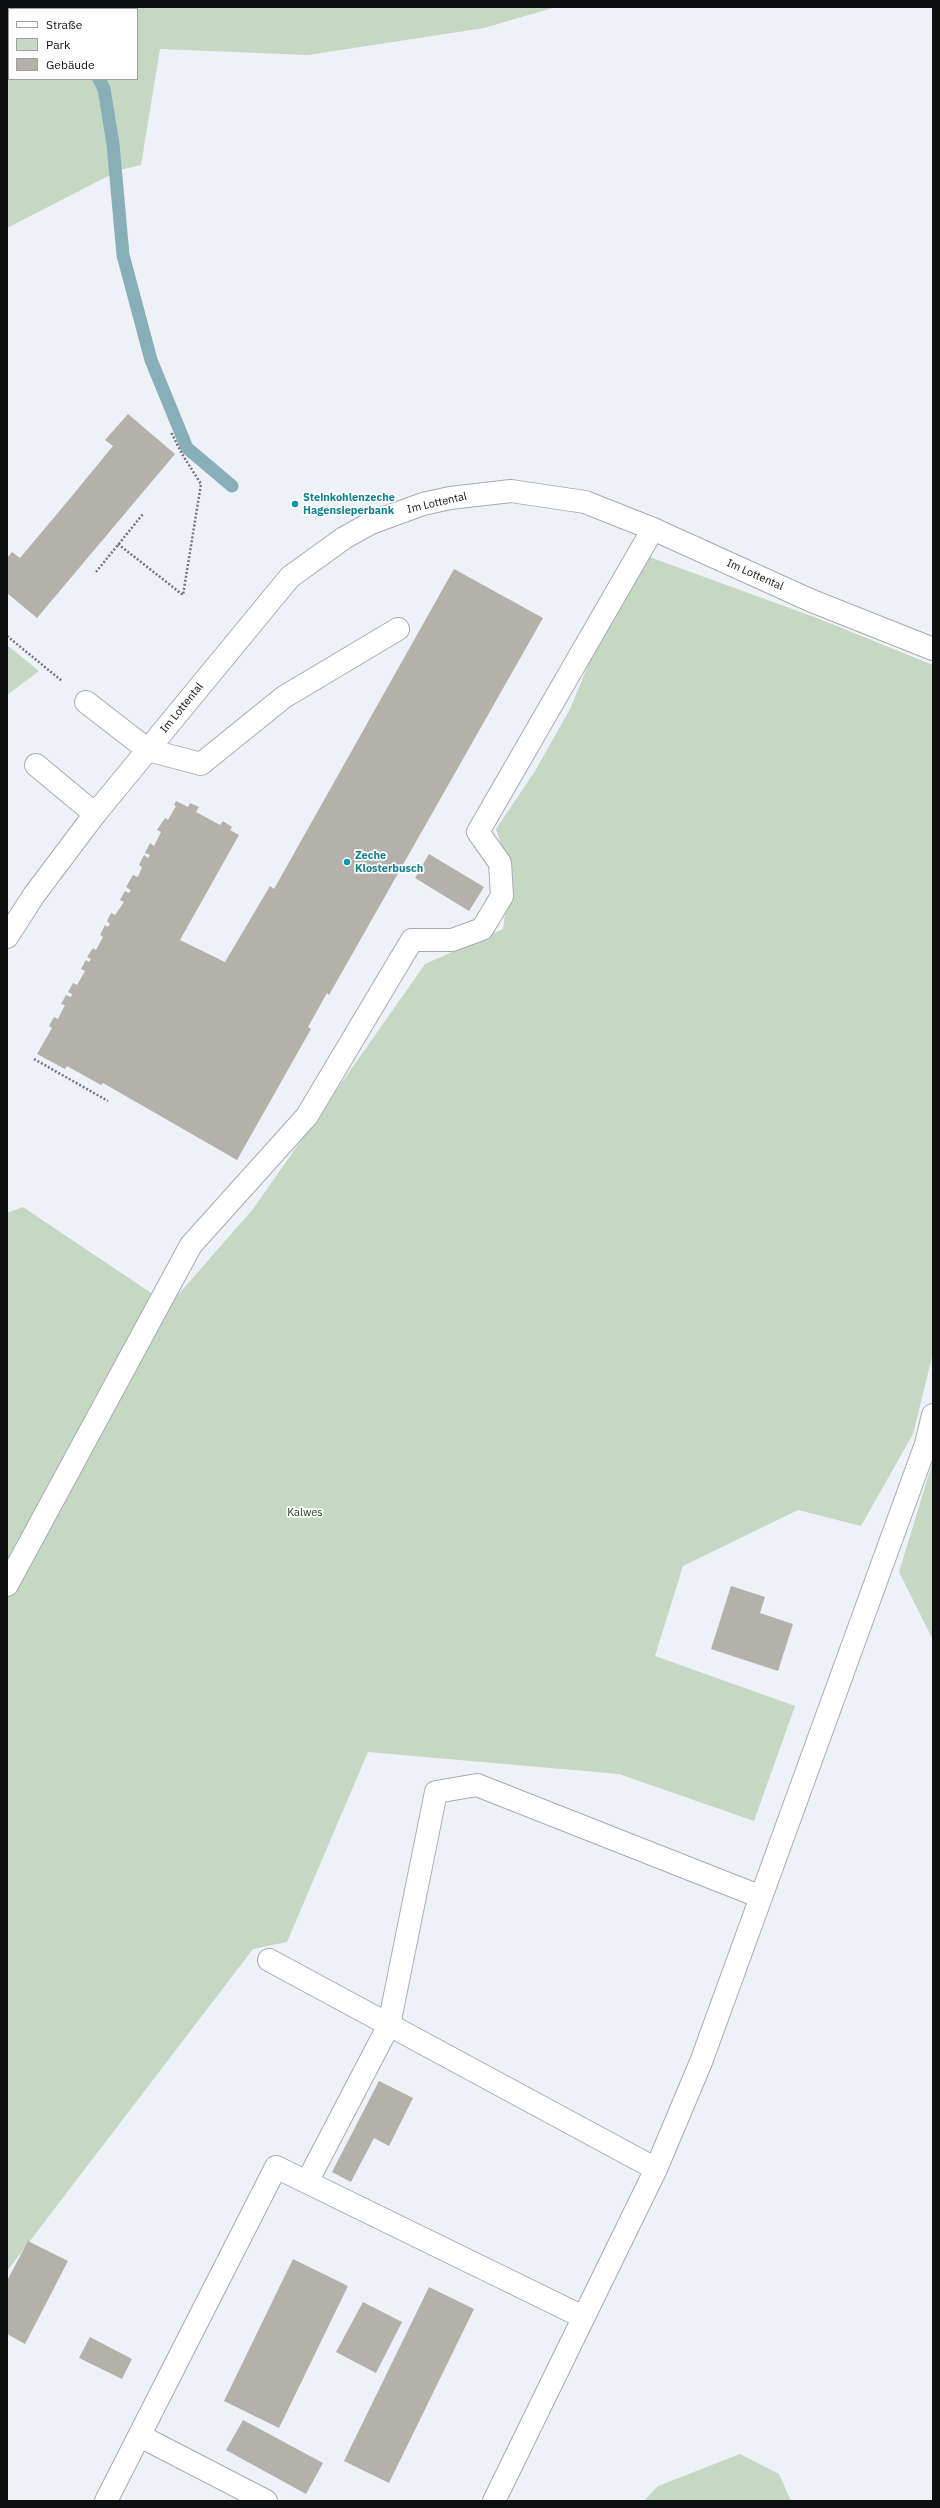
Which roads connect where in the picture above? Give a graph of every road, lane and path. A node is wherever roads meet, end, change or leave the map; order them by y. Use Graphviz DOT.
graph roads {
  1 [pos="171,432"];
  2 [pos="143,514"];
  3 [pos="653,529"];
  4 [pos="118,544"];
  5 [pos="96,572"];
  6 [pos="398,629"];
  7 [pos="7,636"];
  8 [pos="933,649"];
  9 [pos="86,702"];
  10 [pos="148,750"];
  11 [pos="36,765"];
  12 [pos="95,814"];
  13 [pos="7,937"];
  14 [pos="34,1060"];
  15 [pos="108,1101"];
  16 [pos="933,1415"];
  17 [pos="7,1585"];
  18 [pos="761,1897"];
  19 [pos="269,1960"];
  20 [pos="389,2025"];
  21 [pos="656,2169"];
  22 [pos="307,2182"];
  23 [pos="583,2317"];
  24 [pos="140,2436"];
  25 [pos="106,2501"];
  26 [pos="266,2501"];
  27 [pos="494,2501"];
  1 -- 4 [label="path"];
  2 -- 4 [label="path"];
  3 -- 8 [label="street, Im Lottental"];
  3 -- 10 [label="street, Im Lottental"];
  3 -- 17 [label="street"];
  4 -- 5 [label="path"];
  6 -- 10 [label="street"];
  7 -- 9 [label="path"];
  9 -- 10 [label="street"];
  10 -- 12 [label="street, Im Lottental"];
  11 -- 12 [label="street"];
  12 -- 13 [label="street, Im Lottental"];
  14 -- 15 [label="path"];
  16 -- 18 [label="street"];
  18 -- 20 [label="street"];
  18 -- 21 [label="street"];
  19 -- 20 [label="street"];
  20 -- 21 [label="street"];
  20 -- 22 [label="street"];
  21 -- 23 [label="street"];
  22 -- 23 [label="street"];
  22 -- 24 [label="street"];
  23 -- 27 [label="street"];
  24 -- 25 [label="street"];
  24 -- 26 [label="street"];
}
